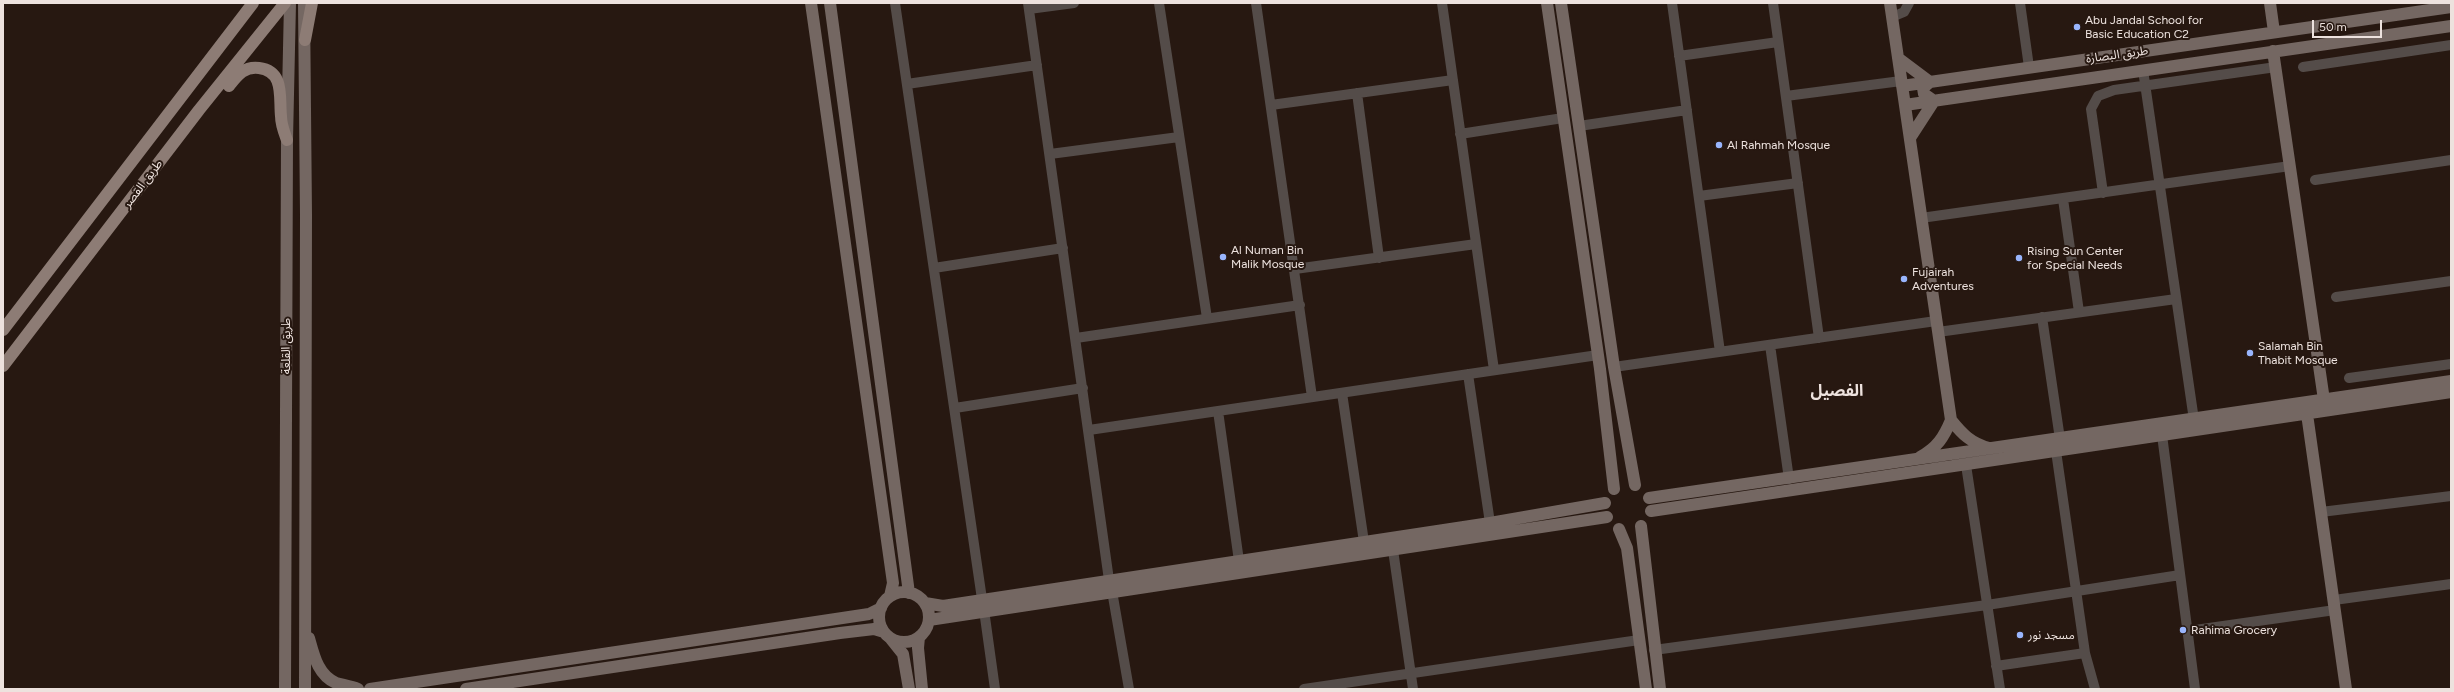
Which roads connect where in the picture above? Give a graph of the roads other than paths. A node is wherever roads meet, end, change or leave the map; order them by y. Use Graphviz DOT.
graph roads {
  1 [pos="253,3"];
  2 [pos="275,3"];
  3 [pos="285,3"];
  4 [pos="290,3"];
  5 [pos="304,3"];
  6 [pos="312,3"];
  7 [pos="811,3"];
  8 [pos="817,3"];
  9 [pos="830,3"];
  10 [pos="895,3"];
  11 [pos="1074,3"];
  12 [pos="1159,3"];
  13 [pos="1256,3"];
  14 [pos="1442,3"];
  15 [pos="1547,3"];
  16 [pos="1561,3"];
  17 [pos="1672,3"];
  18 [pos="1773,3"];
  19 [pos="1890,3"];
  20 [pos="1909,3"];
  21 [pos="2020,3"];
  22 [pos="2270,3"];
  23 [pos="1028,6"];
  24 [pos="2451,7"];
  25 [pos="1892,17"];
  26 [pos="2451,26"];
  27 [pos="833,28"];
  28 [pos="2274,32"];
  29 [pos="305,40"];
  30 [pos="1778,42"];
  31 [pos="2451,46"];
  32 [pos="2273,51"];
  33 [pos="1679,56"];
  34 [pos="1898,58"];
  35 [pos="1037,65"];
  36 [pos="2030,67"];
  37 [pos="2276,67"];
  38 [pos="2302,67"];
  39 [pos="2142,70"];
  40 [pos="820,73"];
  41 [pos="1453,80"];
  42 [pos="1930,82"];
  43 [pos="1902,83"];
  44 [pos="907,84"];
  45 [pos="2145,86"];
  46 [pos="1357,93"];
  47 [pos="1786,96"];
  48 [pos="1934,101"];
  49 [pos="1271,105"];
  50 [pos="1905,105"];
  51 [pos="199,110"];
  52 [pos="1687,110"];
  53 [pos="1563,118"];
  54 [pos="845,120"];
  55 [pos="1579,126"];
  56 [pos="1460,134"];
  57 [pos="1179,137"];
  58 [pos="1910,138"];
  59 [pos="287,140"];
  60 [pos="1050,154"];
  61 [pos="2451,160"];
  62 [pos="2290,166"];
  63 [pos="2315,180"];
  64 [pos="1798,183"];
  65 [pos="2160,185"];
  66 [pos="2103,193"];
  67 [pos="1699,196"];
  68 [pos="2063,198"];
  69 [pos="1921,218"];
  70 [pos="1476,244"];
  71 [pos="1063,248"];
  72 [pos="1379,258"];
  73 [pos="934,268"];
  74 [pos="1294,269"];
  75 [pos="2451,281"];
  76 [pos="2336,297"];
  77 [pos="2176,299"];
  78 [pos="1300,304"];
  79 [pos="2079,312"];
  80 [pos="2042,317"];
  81 [pos="1207,318"];
  82 [pos="1937,327"];
  83 [pos="3,330"];
  84 [pos="1076,338"];
  85 [pos="1819,338"];
  86 [pos="1770,345"];
  87 [pos="1720,352"];
  88 [pos="1598,355"];
  89 [pos="2451,364"];
  90 [pos="3,366"];
  91 [pos="1614,367"];
  92 [pos="1494,370"];
  93 [pos="1468,374"];
  94 [pos="2349,378"];
  95 [pos="2451,381"];
  96 [pos="1083,388"];
  97 [pos="2451,392"];
  98 [pos="1342,393"];
  99 [pos="1312,397"];
  100 [pos="2324,400"];
  101 [pos="955,408"];
  102 [pos="1218,411"];
  103 [pos="2308,414"];
  104 [pos="1951,420"];
  105 [pos="2194,420"];
  106 [pos="1089,430"];
  107 [pos="2162,435"];
  108 [pos="2060,439"];
  109 [pos="1992,449"];
  110 [pos="2056,451"];
  111 [pos="1913,460"];
  112 [pos="1966,465"];
  113 [pos="1789,479"];
  114 [pos="1635,485"];
  115 [pos="1614,489"];
  116 [pos="2451,496"];
  117 [pos="1649,498"];
  118 [pos="1605,503"];
  119 [pos="1651,511"];
  120 [pos="2321,512"];
  121 [pos="1607,517"];
  122 [pos="1490,523"];
  123 [pos="1641,526"];
  124 [pos="1619,529"];
  125 [pos="1364,542"];
  126 [pos="1393,550"];
  127 [pos="1239,561"];
  128 [pos="2180,575"];
  129 [pos="2451,584"];
  130 [pos="1111,586"];
  131 [pos="2076,590"];
  132 [pos="909,593"];
  133 [pos="890,596"];
  134 [pos="924,603"];
  135 [pos="983,605"];
  136 [pos="1987,605"];
  137 [pos="2334,605"];
  138 [pos="881,608"];
  139 [pos="929,620"];
  140 [pos="305,626"];
  141 [pos="2188,631"];
  142 [pos="888,636"];
  143 [pos="919,637"];
  144 [pos="1639,640"];
  145 [pos="1654,650"];
  146 [pos="2085,653"];
  147 [pos="1996,666"];
  148 [pos="1411,673"];
  149 [pos="285,689"];
  150 [pos="305,689"];
  151 [pos="358,689"];
  152 [pos="370,689"];
  153 [pos="466,689"];
  154 [pos="910,689"];
  155 [pos="922,689"];
  156 [pos="995,689"];
  157 [pos="1129,689"];
  158 [pos="1304,689"];
  159 [pos="1414,689"];
  160 [pos="1646,689"];
  161 [pos="1660,689"];
  162 [pos="2000,689"];
  163 [pos="2095,689"];
  164 [pos="2195,689"];
  165 [pos="2346,689"];
  1 -- 83 [label="main road, طريق القصر"];
  2 -- 51 [label="main road"];
  3 -- 51 [label="main road, طريق القصر"];
  4 -- 59 [label="street, طريق القلعة"];
  5 -- 29 [label="street, طريق القلعة"];
  6 -- 29 [label="main road"];
  7 -- 40 [label="street"];
  8 -- 27 [label="street"];
  9 -- 27 [label="street"];
  10 -- 44 [label="street"];
  11 -- 23 [label="street"];
  12 -- 57 [label="street"];
  13 -- 49 [label="street"];
  14 -- 41 [label="street"];
  15 -- 53 [label="street"];
  16 -- 55 [label="street"];
  17 -- 33 [label="street"];
  18 -- 30 [label="street"];
  19 -- 25 [label="street"];
  20 -- 25 [label="street"];
  21 -- 36 [label="street"];
  22 -- 28 [label="street"];
  23 -- 35 [label="street"];
  24 -- 28 [label="street, طريق البصارة"];
  25 -- 34 [label="street"];
  26 -- 32 [label="street, طريق البصارة"];
  27 -- 54 [label="street"];
  28 -- 36 [label="street, طريق البصارة"];
  29 -- 140 [label="street, طريق القلعة"];
  30 -- 33 [label="street"];
  30 -- 47 [label="street"];
  31 -- 38 [label="street"];
  32 -- 37 [label="street"];
  32 -- 39 [label="street, طريق البصارة"];
  33 -- 52 [label="street"];
  34 -- 42 [label="street"];
  34 -- 43 [label="street"];
  35 -- 44 [label="street"];
  35 -- 60 [label="street"];
  36 -- 42 [label="street, طريق البصارة"];
  37 -- 45 [label="street"];
  37 -- 62 [label="street"];
  39 -- 45 [label="street"];
  39 -- 48 [label="street, طريق البصارة"];
  40 -- 54 [label="street"];
  40 -- 133 [label="street"];
  41 -- 46 [label="street"];
  41 -- 56 [label="street"];
  42 -- 43 [label="street, طريق البصارة"];
  42 -- 48 [label="street"];
  43 -- 47 [label="street"];
  43 -- 50 [label="street"];
  44 -- 73 [label="street"];
  45 -- 65 [label="street"];
  45 -- 66 [label="street"];
  46 -- 49 [label="street"];
  46 -- 72 [label="street"];
  47 -- 64 [label="street"];
  48 -- 50 [label="street, طريق البصارة"];
  48 -- 58 [label="street"];
  49 -- 74 [label="street"];
  50 -- 58 [label="street"];
  51 -- 59 [label="main road"];
  51 -- 90 [label="main road, طريق القصر"];
  52 -- 55 [label="street"];
  52 -- 67 [label="street"];
  53 -- 56 [label="street"];
  53 -- 88 [label="street"];
  54 -- 132 [label="street"];
  55 -- 91 [label="street"];
  56 -- 70 [label="street"];
  57 -- 60 [label="street"];
  57 -- 81 [label="street"];
  58 -- 69 [label="street"];
  59 -- 149 [label="street, طريق القلعة"];
  60 -- 71 [label="street"];
  61 -- 63 [label="street"];
  62 -- 65 [label="street"];
  62 -- 100 [label="street"];
  64 -- 67 [label="street"];
  64 -- 85 [label="street"];
  65 -- 66 [label="street"];
  65 -- 77 [label="street"];
  66 -- 68 [label="street"];
  67 -- 87 [label="street"];
  68 -- 69 [label="street"];
  68 -- 79 [label="street"];
  69 -- 82 [label="street"];
  70 -- 72 [label="street"];
  70 -- 92 [label="street"];
  71 -- 73 [label="street"];
  71 -- 84 [label="street"];
  72 -- 74 [label="street"];
  73 -- 101 [label="street"];
  74 -- 78 [label="street"];
  75 -- 76 [label="street"];
  77 -- 79 [label="street"];
  77 -- 105 [label="street"];
  78 -- 81 [label="street"];
  78 -- 99 [label="street"];
  79 -- 80 [label="street"];
  80 -- 82 [label="street"];
  80 -- 108 [label="street"];
  81 -- 84 [label="street"];
  82 -- 85 [label="street"];
  82 -- 104 [label="street"];
  84 -- 96 [label="street"];
  85 -- 86 [label="street"];
  86 -- 87 [label="street"];
  86 -- 113 [label="street"];
  87 -- 91 [label="street"];
  88 -- 92 [label="street"];
  88 -- 115 [label="street"];
  89 -- 94 [label="street"];
  91 -- 114 [label="street"];
  92 -- 93 [label="street"];
  93 -- 98 [label="street"];
  93 -- 122 [label="street"];
  95 -- 100 [label="street"];
  96 -- 101 [label="street"];
  96 -- 106 [label="street"];
  97 -- 103 [label="street"];
  98 -- 99 [label="street"];
  98 -- 125 [label="street"];
  99 -- 102 [label="street"];
  100 -- 105 [label="street"];
  101 -- 135 [label="street"];
  102 -- 106 [label="street"];
  102 -- 127 [label="street"];
  103 -- 107 [label="street"];
  103 -- 120 [label="street"];
  104 -- 109 [label="street"];
  104 -- 111 [label="street"];
  105 -- 108 [label="street"];
  106 -- 130 [label="street"];
  107 -- 110 [label="street"];
  107 -- 128 [label="street"];
  108 -- 109 [label="street"];
  109 -- 111 [label="street"];
  110 -- 112 [label="street"];
  110 -- 131 [label="street"];
  111 -- 113 [label="street"];
  112 -- 119 [label="street"];
  112 -- 136 [label="street"];
  113 -- 117 [label="street"];
  114 -- 115 [label="street"];
  114 -- 117 [label="street"];
  115 -- 118 [label="street"];
  116 -- 120 [label="street"];
  117 -- 119 [label="street"];
  118 -- 121 [label="street"];
  118 -- 122 [label="street"];
  119 -- 123 [label="street"];
  120 -- 137 [label="street"];
  121 -- 124 [label="street"];
  121 -- 126 [label="street"];
  122 -- 125 [label="street"];
  123 -- 124 [label="street"];
  123 -- 145 [label="street"];
  124 -- 144 [label="street"];
  125 -- 127 [label="street"];
  126 -- 130 [label="street"];
  126 -- 148 [label="street"];
  127 -- 130 [label="street"];
  128 -- 131 [label="street"];
  128 -- 141 [label="street"];
  129 -- 137 [label="street"];
  130 -- 135 [label="street"];
  130 -- 157 [label="street"];
  131 -- 136 [label="street"];
  131 -- 146 [label="street"];
  132 -- 133 [label="street"];
  132 -- 134 [label="street"];
  133 -- 138 [label="street"];
  134 -- 135 [label="street"];
  134 -- 139 [label="street"];
  135 -- 139 [label="street"];
  135 -- 156 [label="street"];
  136 -- 145 [label="street"];
  136 -- 147 [label="street"];
  137 -- 141 [label="street"];
  137 -- 165 [label="street"];
  138 -- 142 [label="street"];
  138 -- 152 [label="street"];
  139 -- 143 [label="street"];
  140 -- 150 [label="street, طريق القلعة"];
  140 -- 151 [label="street"];
  141 -- 164 [label="street"];
  142 -- 143 [label="street"];
  142 -- 153 [label="street"];
  142 -- 154 [label="street"];
  143 -- 155 [label="street"];
  144 -- 148 [label="street"];
  144 -- 160 [label="street"];
  145 -- 161 [label="street"];
  146 -- 147 [label="street"];
  146 -- 163 [label="street"];
  147 -- 162 [label="street"];
  148 -- 158 [label="street"];
  148 -- 159 [label="street"];
}
